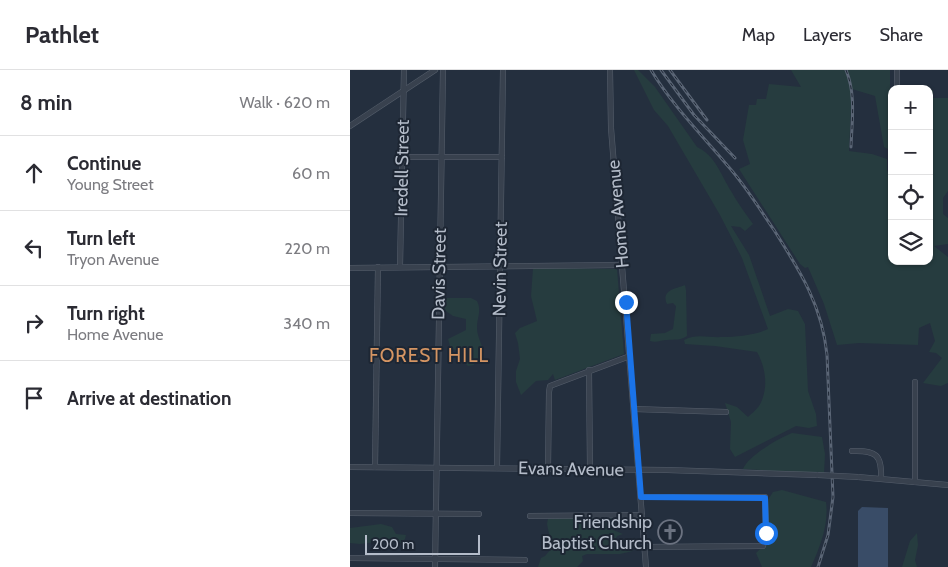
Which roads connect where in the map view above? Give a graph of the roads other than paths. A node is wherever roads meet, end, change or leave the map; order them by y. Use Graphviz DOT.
graph roads {
  1 [pos="404,70"];
  2 [pos="436,70"];
  3 [pos="442,70"];
  4 [pos="503,70"];
  5 [pos="610,70"];
  6 [pos="897,70"];
  7 [pos="897,85"];
  8 [pos="404,91"];
  9 [pos="350,126"];
  10 [pos="441,157"];
  11 [pos="502,157"];
  12 [pos="402,158"];
  13 [pos="622,265"];
  14 [pos="500,266"];
  15 [pos="378,267"];
  16 [pos="400,267"];
  17 [pos="439,267"];
  18 [pos="350,268"];
  19 [pos="630,356"];
  20 [pos="590,370"];
  21 [pos="914,382"];
  22 [pos="634,409"];
  23 [pos="726,412"];
  24 [pos="852,451"];
  25 [pos="350,467"];
  26 [pos="375,467"];
  27 [pos="437,468"];
  28 [pos="497,468"];
  29 [pos="548,469"];
  30 [pos="590,469"];
  31 [pos="639,470"];
  32 [pos="881,478"];
  33 [pos="915,482"];
  34 [pos="948,486"];
  35 [pos="641,497"];
  36 [pos="350,513"];
  37 [pos="436,513"];
  38 [pos="479,514"];
  39 [pos="642,515"];
  40 [pos="530,516"];
  41 [pos="645,547"];
  42 [pos="350,558"];
  43 [pos="435,559"];
  44 [pos="525,560"];
  45 [pos="435,567"];
  46 [pos="646,567"];
  1 -- 8 [label="street, Iredell Street"];
  2 -- 8 [label="street"];
  3 -- 10 [label="street, Davis Street"];
  4 -- 11 [label="street, Nevin Street"];
  5 -- 13 [label="street, Home Avenue"];
  6 -- 7 [label="street"];
  8 -- 9 [label="street"];
  8 -- 12 [label="street, Iredell Street"];
  10 -- 11 [label="street"];
  10 -- 12 [label="street"];
  10 -- 17 [label="street, Davis Street"];
  11 -- 14 [label="street, Nevin Street"];
  12 -- 16 [label="street, Iredell Street"];
  13 -- 14 [label="street"];
  13 -- 19 [label="street, Home Avenue"];
  14 -- 17 [label="street"];
  14 -- 28 [label="street, Nevin Street"];
  15 -- 16 [label="street"];
  15 -- 18 [label="street"];
  15 -- 26 [label="street"];
  16 -- 17 [label="street"];
  17 -- 27 [label="street, Davis Street"];
  19 -- 20 [label="street"];
  19 -- 22 [label="street, Home Avenue"];
  20 -- 29 [label="street"];
  20 -- 30 [label="street"];
  21 -- 33 [label="street"];
  22 -- 23 [label="street"];
  22 -- 31 [label="street, Home Avenue"];
  24 -- 32 [label="street"];
  25 -- 26 [label="street, Evans Avenue"];
  26 -- 27 [label="street, Evans Avenue"];
  27 -- 28 [label="street, Evans Avenue"];
  27 -- 37 [label="street, Davis Street"];
  28 -- 29 [label="street, Evans Avenue"];
  29 -- 30 [label="street, Evans Avenue"];
  30 -- 31 [label="street, Evans Avenue"];
  31 -- 32 [label="street, Evans Avenue, bridge"];
  31 -- 35 [label="street, Home Avenue"];
  32 -- 33 [label="street, Evans Avenue"];
  33 -- 34 [label="street, Evans Avenue"];
  35 -- 39 [label="street, Home Avenue"];
  35 -- 41 [label="street"];
  36 -- 37 [label="street"];
  37 -- 38 [label="street"];
  37 -- 43 [label="street, Davis Street"];
  39 -- 40 [label="street"];
  39 -- 41 [label="street, Home Avenue"];
  41 -- 46 [label="street, Home Avenue"];
  42 -- 43 [label="street"];
  43 -- 44 [label="street"];
  43 -- 45 [label="street, Davis Street"];
}
